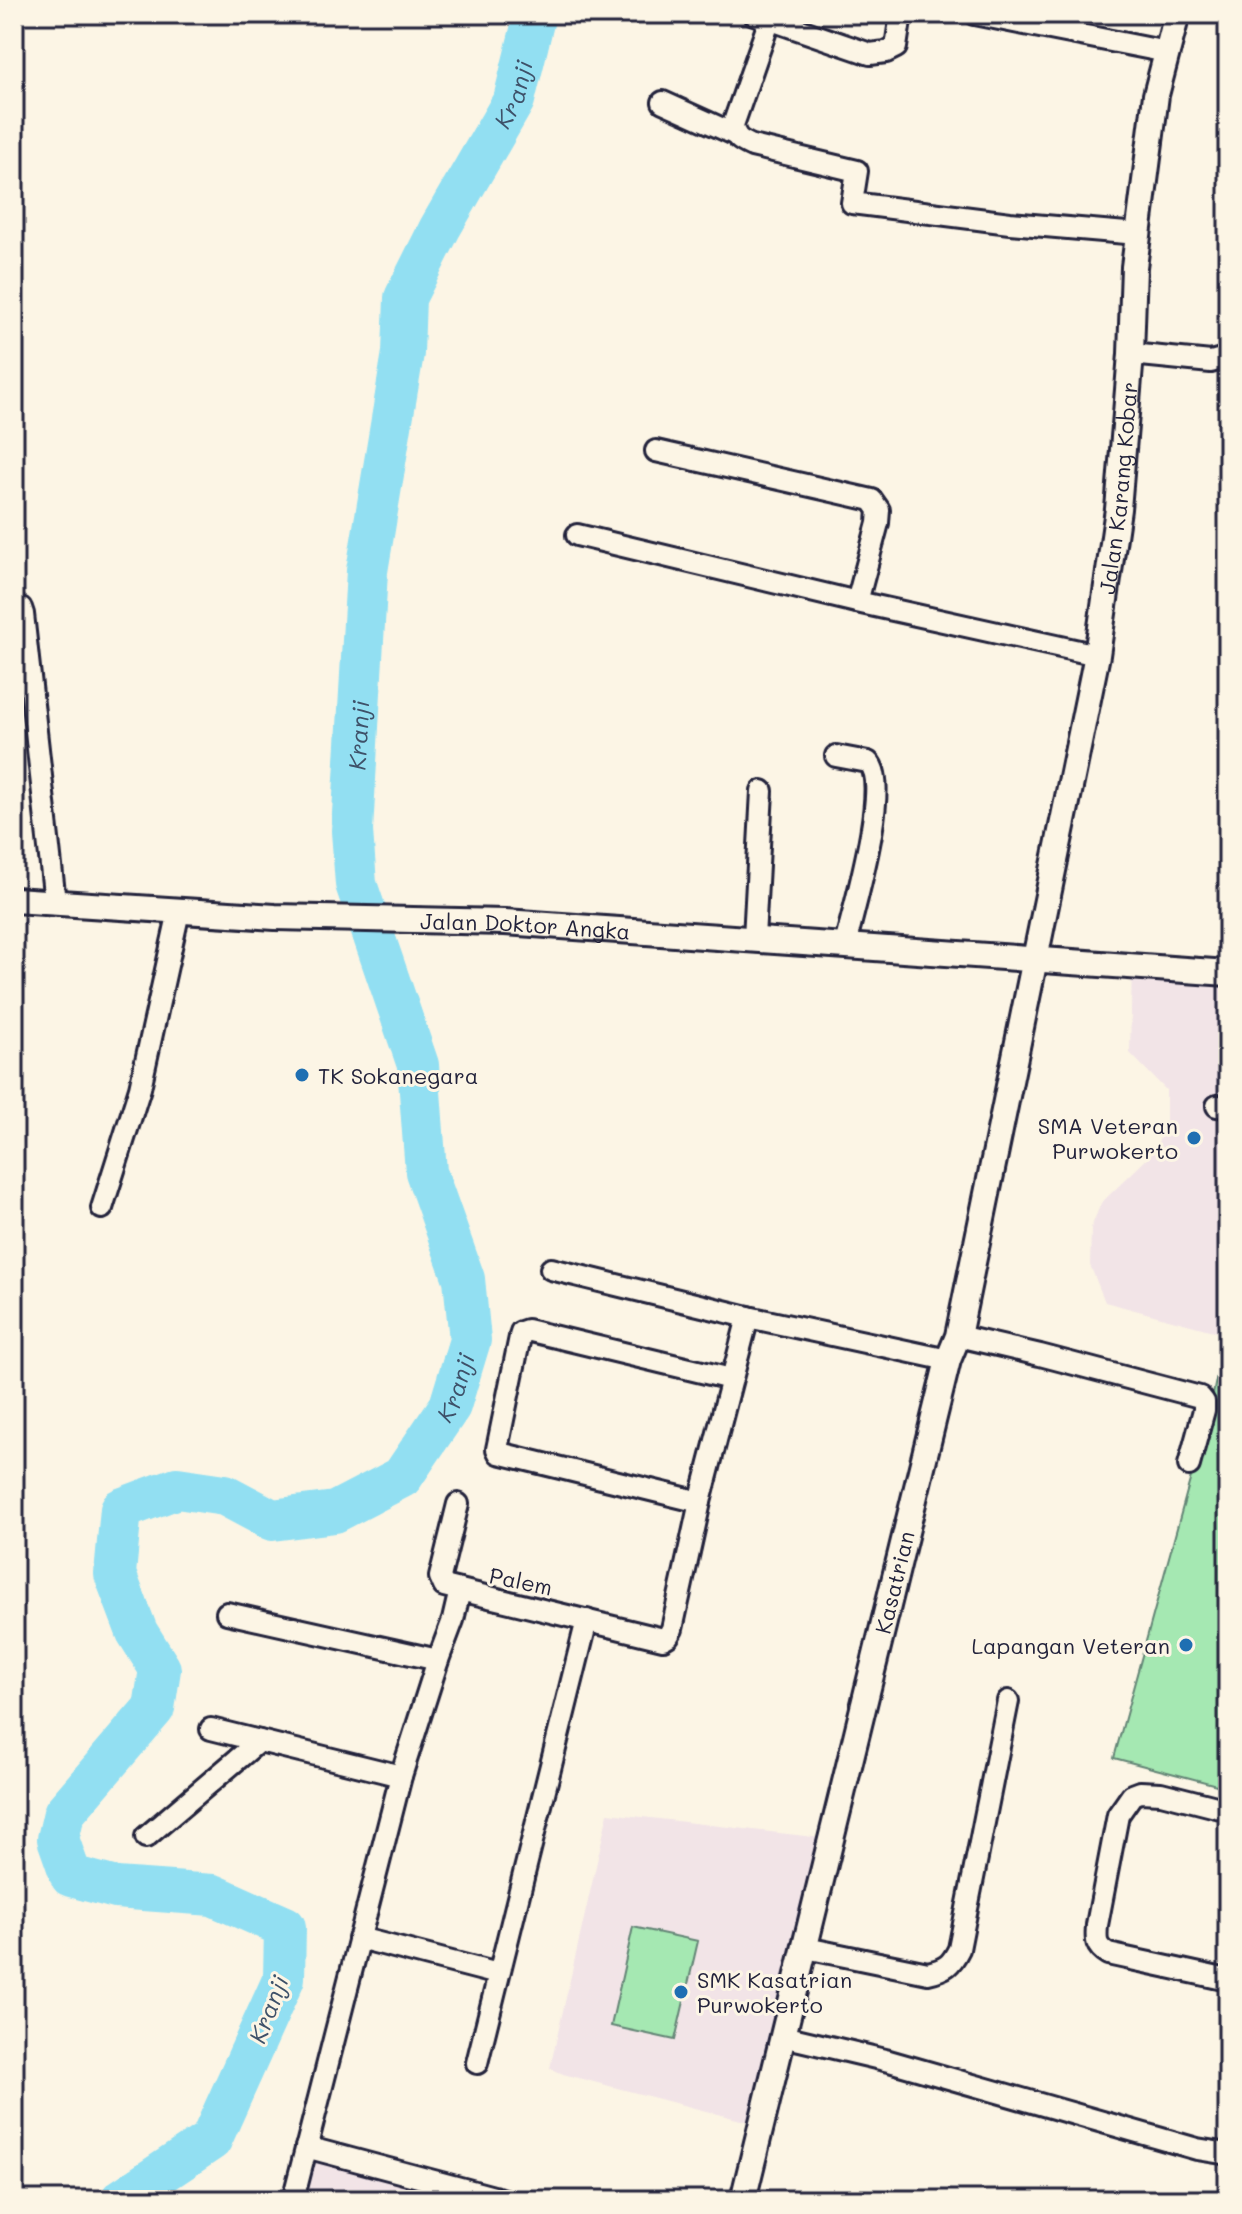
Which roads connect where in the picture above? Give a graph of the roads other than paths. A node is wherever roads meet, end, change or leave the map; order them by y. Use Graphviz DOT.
graph roads {
  1 [pos="901,14"];
  2 [pos="974,14"];
  3 [pos="1177,14"];
  4 [pos="762,17"];
  5 [pos="1167,52"];
  6 [pos="663,102"];
  7 [pos="734,134"];
  8 [pos="1138,234"];
  9 [pos="1131,354"];
  10 [pos="1228,357"];
  11 [pos="656,451"];
  12 [pos="577,535"];
  13 [pos="857,602"];
  14 [pos="14,608"];
  15 [pos="1097,655"];
  16 [pos="836,756"];
  17 [pos="762,791"];
  18 [pos="14,900"];
  19 [pos="55,902"];
  20 [pos="179,911"];
  21 [pos="754,938"];
  22 [pos="845,945"];
  23 [pos="1035,961"];
  24 [pos="1228,973"];
  25 [pos="102,1208"];
  26 [pos="551,1269"];
  27 [pos="748,1317"];
  28 [pos="958,1336"];
  29 [pos="948,1360"];
  30 [pos="731,1379"];
  31 [pos="1189,1465"];
  32 [pos="700,1502"];
  33 [pos="458,1504"];
  34 [pos="460,1590"];
  35 [pos="227,1613"];
  36 [pos="587,1620"];
  37 [pos="438,1660"];
  38 [pos="1008,1701"];
  39 [pos="211,1729"];
  40 [pos="259,1741"];
  41 [pos="401,1776"];
  42 [pos="1228,1810"];
  43 [pos="146,1837"];
  44 [pos="359,1938"];
  45 [pos="806,1948"];
  46 [pos="498,1974"];
  47 [pos="1228,1980"];
  48 [pos="783,2036"];
  49 [pos="477,2063"];
  50 [pos="306,2147"];
  51 [pos="1228,2154"];
  52 [pos="293,2200"];
  53 [pos="505,2200"];
  54 [pos="743,2200"];
  1 -- 4 [label="street"];
  2 -- 5 [label="street"];
  3 -- 5 [label="street, Jalan Karang Kobar"];
  4 -- 7 [label="street"];
  5 -- 8 [label="street, Jalan Karang Kobar"];
  6 -- 7 [label="street"];
  7 -- 8 [label="street"];
  8 -- 9 [label="street, Jalan Karang Kobar"];
  9 -- 10 [label="street"];
  9 -- 15 [label="street, Jalan Karang Kobar"];
  11 -- 13 [label="street"];
  12 -- 13 [label="street"];
  13 -- 15 [label="street"];
  14 -- 19 [label="street"];
  15 -- 23 [label="street, Jalan Karang Kobar"];
  16 -- 22 [label="street"];
  17 -- 21 [label="street"];
  18 -- 19 [label="street, Jalan Doktor Angka"];
  19 -- 20 [label="street, Jalan Doktor Angka"];
  20 -- 21 [label="street, Jalan Doktor Angka"];
  20 -- 25 [label="street"];
  21 -- 22 [label="street, Jalan Doktor Angka"];
  22 -- 23 [label="street, Jalan Doktor Angka"];
  23 -- 24 [label="street, Jalan Doktor Angka"];
  23 -- 28 [label="street, Kasatrian"];
  26 -- 27 [label="street"];
  27 -- 29 [label="street"];
  27 -- 30 [label="street, Palem"];
  28 -- 29 [label="street, Kasatrian"];
  28 -- 31 [label="street"];
  29 -- 45 [label="street, Kasatrian"];
  30 -- 32 [label="street, Palem"];
  30 -- 32 [label="street"];
  32 -- 36 [label="street, Palem"];
  33 -- 34 [label="street"];
  34 -- 36 [label="street, Palem"];
  34 -- 37 [label="street, Palem"];
  35 -- 37 [label="street"];
  36 -- 46 [label="street"];
  37 -- 41 [label="street, Palem"];
  38 -- 45 [label="street"];
  39 -- 40 [label="street"];
  40 -- 41 [label="street"];
  40 -- 43 [label="street"];
  41 -- 44 [label="street, Palem"];
  42 -- 47 [label="street"];
  44 -- 46 [label="street"];
  44 -- 50 [label="street, Palem"];
  45 -- 48 [label="street, Kasatrian"];
  46 -- 49 [label="street"];
  48 -- 51 [label="street"];
  48 -- 54 [label="street, Kasatrian"];
  50 -- 52 [label="street, Palem"];
  50 -- 53 [label="street"];
}
